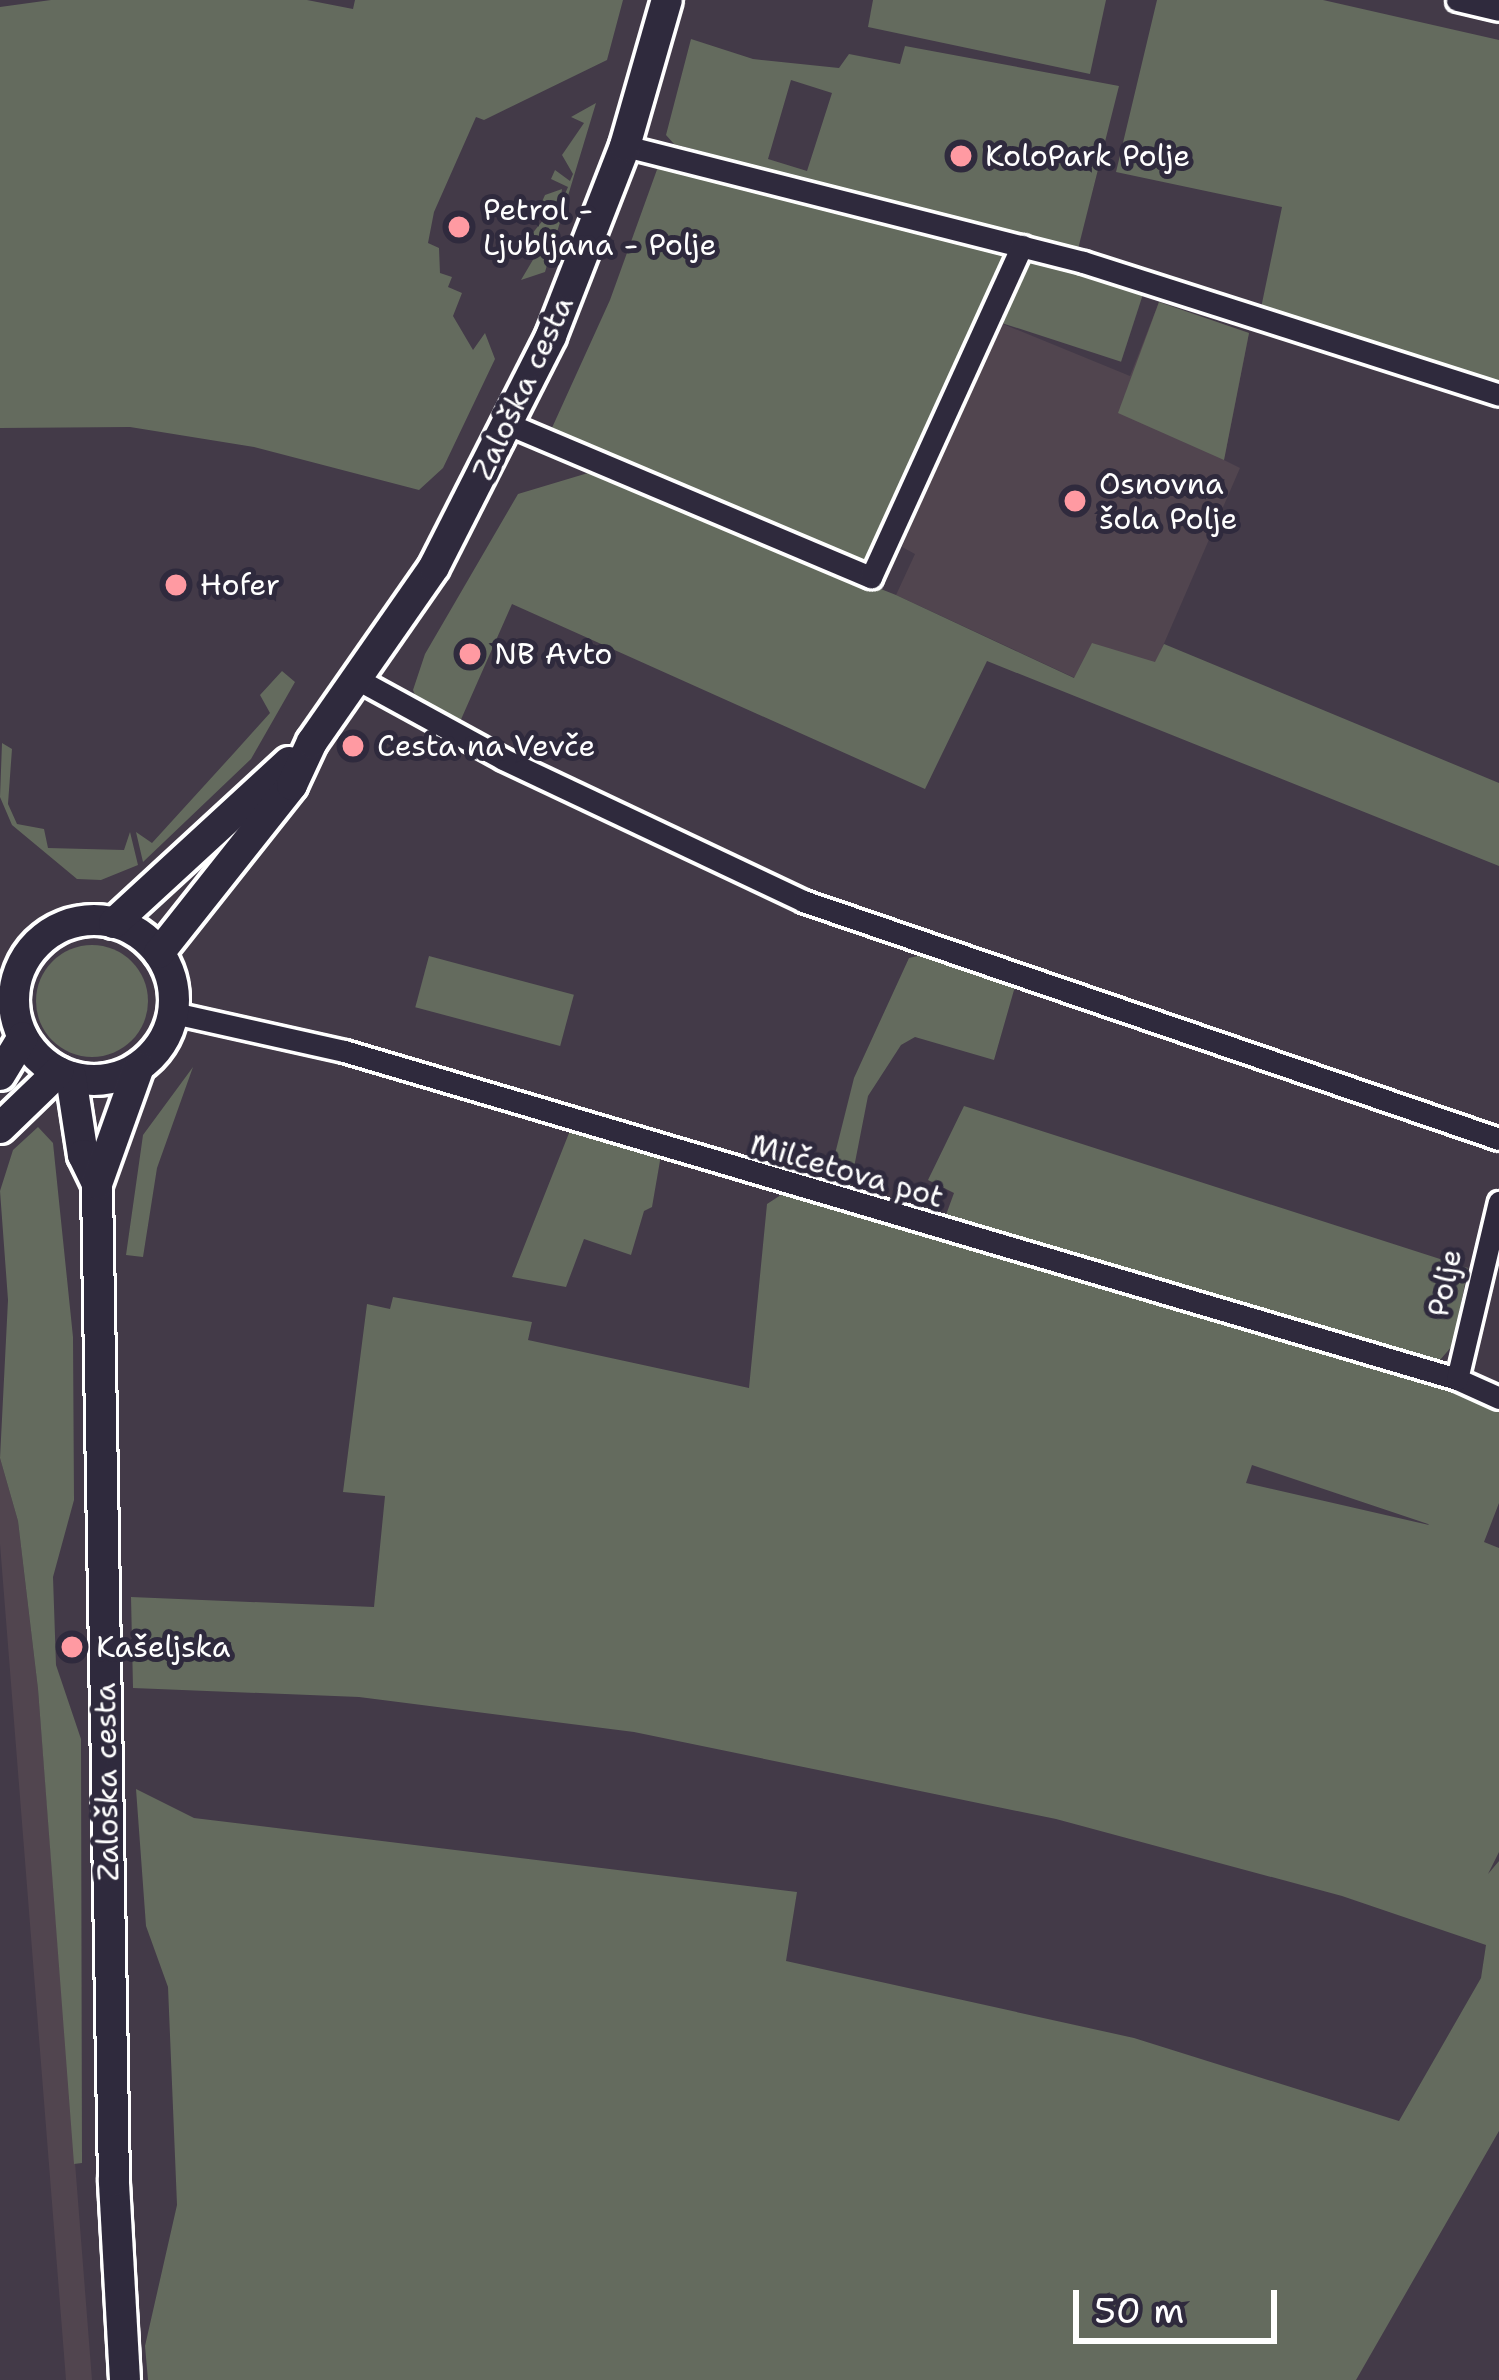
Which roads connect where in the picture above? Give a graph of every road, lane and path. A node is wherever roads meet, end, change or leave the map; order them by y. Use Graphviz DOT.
graph roads {
  1 [pos="667,0"];
  2 [pos="1456,0"];
  3 [pos="1499,10"];
  4 [pos="625,146"];
  5 [pos="1022,246"];
  6 [pos="1499,395"];
  7 [pos="508,424"];
  8 [pos="359,680"];
  9 [pos="312,742"];
  10 [pos="114,922"];
  11 [pos="159,953"];
  12 [pos="13,960"];
  13 [pos="174,1013"];
  14 [pos="13,1024"];
  15 [pos="139,1067"];
  16 [pos="64,1074"];
  17 [pos="0,1075"];
  18 [pos="0,1128"];
  19 [pos="1499,1139"];
  20 [pos="97,1184"];
  21 [pos="1499,1202"];
  22 [pos="1457,1378"];
  23 [pos="1499,1398"];
  24 [pos="124,2380"];
  1 -- 4 [label="main road, Zaloška cesta"];
  2 -- 3 [label="street"];
  4 -- 5 [label="street"];
  4 -- 7 [label="main road, Zaloška cesta"];
  5 -- 6 [label="street"];
  5 -- 7 [label="street"];
  7 -- 8 [label="main road, Zaloška cesta"];
  8 -- 9 [label="main road, Zaloška cesta"];
  8 -- 19 [label="street"];
  9 -- 10 [label="main road, Zaloška cesta"];
  9 -- 11 [label="main road, Zaloška cesta"];
  10 -- 11 [label="main road"];
  10 -- 12 [label="main road"];
  11 -- 13 [label="main road"];
  12 -- 14 [label="main road"];
  13 -- 15 [label="main road"];
  13 -- 22 [label="street, Milčetova pot"];
  14 -- 16 [label="main road"];
  14 -- 17 [label="main road"];
  15 -- 16 [label="main road"];
  15 -- 20 [label="main road, Zaloška cesta"];
  16 -- 18 [label="main road"];
  16 -- 20 [label="main road, Zaloška cesta"];
  20 -- 24 [label="main road, Zaloška cesta"];
  21 -- 22 [label="street, Polje"];
  22 -- 23 [label="street, Milčetova pot"];
}
